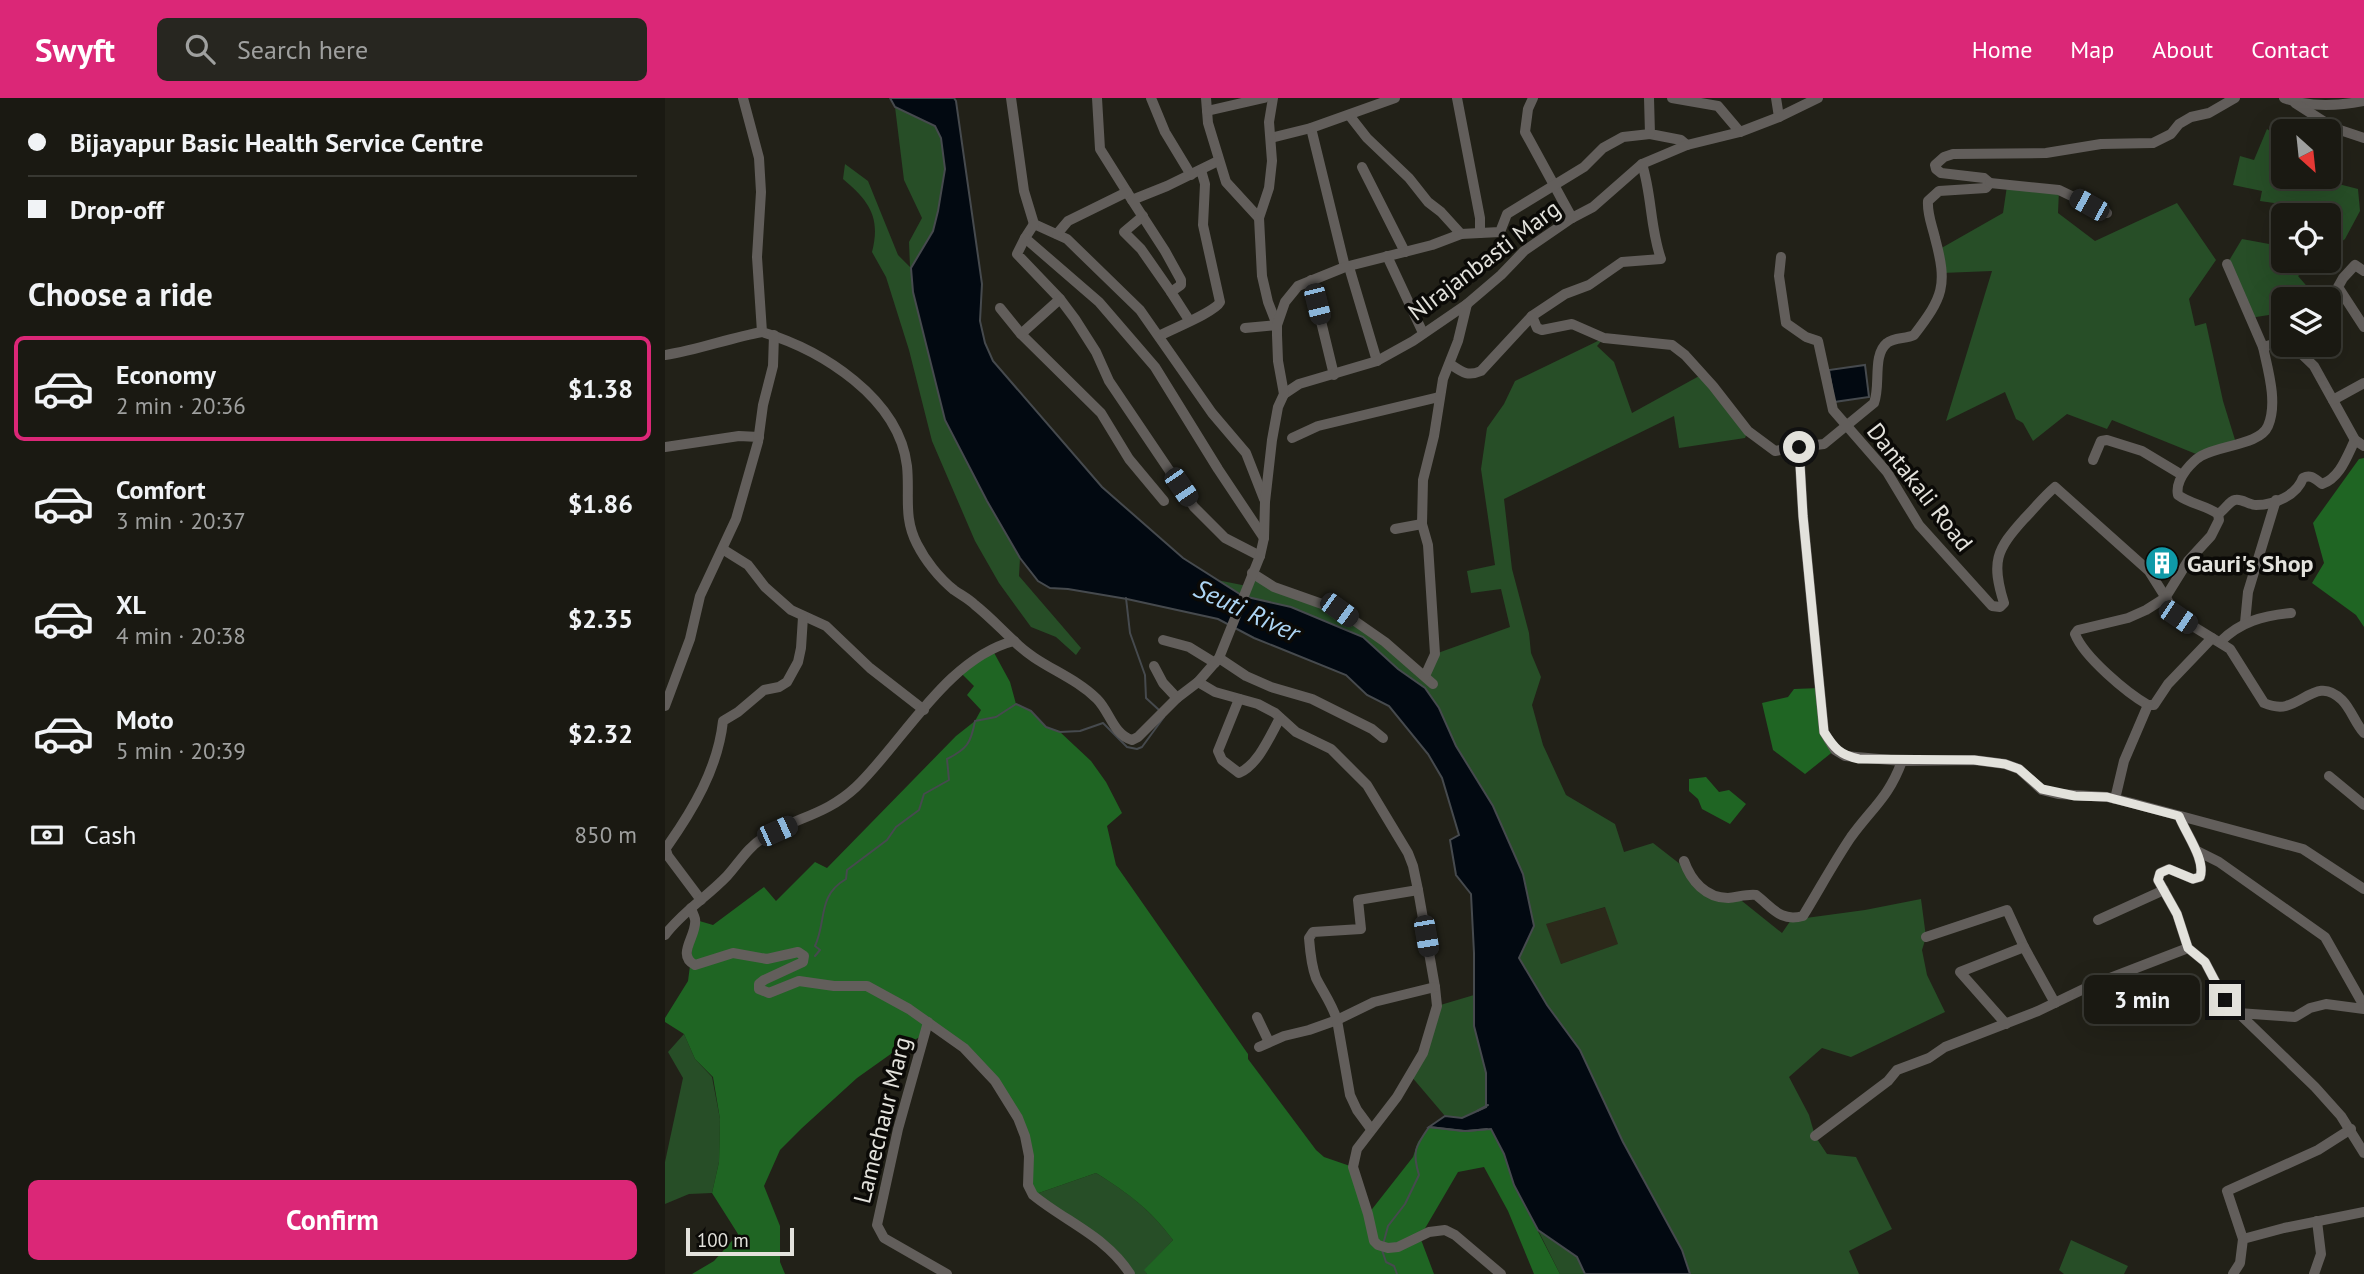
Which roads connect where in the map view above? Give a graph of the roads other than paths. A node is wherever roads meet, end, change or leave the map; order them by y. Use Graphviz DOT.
graph roads {
  1 [pos="743,98"];
  2 [pos="1011,98"];
  3 [pos="1097,98"];
  4 [pos="1151,98"];
  5 [pos="1206,98"];
  6 [pos="1264,98"];
  7 [pos="1273,98"];
  8 [pos="1395,98"];
  9 [pos="1457,98"];
  10 [pos="1533,98"];
  11 [pos="1649,98"];
  12 [pos="1672,98"];
  13 [pos="1776,98"];
  14 [pos="2235,98"];
  15 [pos="1816,99"];
  16 [pos="2289,100"];
  17 [pos="2364,101"];
  18 [pos="1714,102"];
  19 [pos="1364,103"];
  20 [pos="1207,111"];
  21 [pos="1349,115"];
  22 [pos="1779,117"];
  23 [pos="1311,128"];
  24 [pos="1740,132"];
  25 [pos="1650,134"];
  26 [pos="1271,138"];
  27 [pos="2364,138"];
  28 [pos="1687,145"];
  29 [pos="1218,161"];
  30 [pos="1642,164"];
  31 [pos="1362,167"];
  32 [pos="1196,172"];
  33 [pos="1990,183"];
  34 [pos="1554,184"];
  35 [pos="1130,196"];
  36 [pos="2107,213"];
  37 [pos="1143,216"];
  38 [pos="1259,218"];
  39 [pos="1572,218"];
  40 [pos="1034,224"];
  41 [pos="1480,233"];
  42 [pos="1057,234"];
  43 [pos="1461,234"];
  44 [pos="1025,238"];
  45 [pos="1405,251"];
  46 [pos="1387,256"];
  47 [pos="1781,257"];
  48 [pos="2227,264"];
  49 [pos="1347,267"];
  50 [pos="2364,271"];
  51 [pos="1311,280"];
  52 [pos="1171,292"];
  53 [pos="1059,299"];
  54 [pos="1467,304"];
  55 [pos="1000,308"];
  56 [pos="1532,316"];
  57 [pos="1189,320"];
  58 [pos="1277,325"];
  59 [pos="2364,327"];
  60 [pos="1245,328"];
  61 [pos="762,332"];
  62 [pos="1423,333"];
  63 [pos="1021,334"];
  64 [pos="774,335"];
  65 [pos="1159,336"];
  66 [pos="2271,344"];
  67 [pos="2263,347"];
  68 [pos="665,355"];
  69 [pos="2305,357"];
  70 [pos="1377,361"];
  71 [pos="1450,364"];
  72 [pos="1334,375"];
  73 [pos="2364,383"];
  74 [pos="1284,394"];
  75 [pos="1439,397"];
  76 [pos="2333,400"];
  77 [pos="1846,427"];
  78 [pos="759,437"];
  79 [pos="1292,438"];
  80 [pos="2360,443"];
  81 [pos="665,447"];
  82 [pos="1799,447"];
  83 [pos="2093,460"];
  84 [pos="2182,475"];
  85 [pos="2276,500"];
  86 [pos="1164,501"];
  87 [pos="1265,502"];
  88 [pos="2218,514"];
  89 [pos="1422,524"];
  90 [pos="1395,529"];
  91 [pos="1264,538"];
  92 [pos="723,550"];
  93 [pos="1260,556"];
  94 [pos="1252,573"];
  95 [pos="2165,598"];
  96 [pos="2291,613"];
  97 [pos="803,617"];
  98 [pos="2245,623"];
  99 [pos="1163,640"];
  100 [pos="2216,640"];
  101 [pos="1014,641"];
  102 [pos="1219,657"];
  103 [pos="1154,666"];
  104 [pos="1198,682"];
  105 [pos="1177,698"];
  106 [pos="1238,699"];
  107 [pos="2148,705"];
  108 [pos="665,706"];
  109 [pos="923,710"];
  110 [pos="1280,719"];
  111 [pos="2364,733"];
  112 [pos="1383,738"];
  113 [pos="1902,761"];
  114 [pos="2329,776"];
  115 [pos="2115,799"];
  116 [pos="2364,805"];
  117 [pos="2179,816"];
  118 [pos="665,847"];
  119 [pos="2197,851"];
  120 [pos="1684,861"];
  121 [pos="1418,890"];
  122 [pos="2164,890"];
  123 [pos="2364,890"];
  124 [pos="701,900"];
  125 [pos="691,908"];
  126 [pos="2098,920"];
  127 [pos="665,935"];
  128 [pos="1926,937"];
  129 [pos="2024,947"];
  130 [pos="2188,948"];
  131 [pos="1435,987"];
  132 [pos="2055,1003"];
  133 [pos="2364,1008"];
  134 [pos="2238,1013"];
  135 [pos="1257,1017"];
  136 [pos="1337,1020"];
  137 [pos="928,1022"];
  138 [pos="2006,1024"];
  139 [pos="1371,1129"];
  140 [pos="2351,1129"];
  141 [pos="1815,1136"];
  142 [pos="2364,1153"];
  143 [pos="2364,1212"];
  144 [pos="2317,1221"];
  145 [pos="2243,1239"];
  146 [pos="947,1274"];
  147 [pos="1131,1274"];
  148 [pos="1501,1274"];
  149 [pos="2233,1274"];
  150 [pos="2314,1274"];
  1 -- 61 [label="street"];
  2 -- 40 [label="street"];
  3 -- 35 [label="street"];
  4 -- 32 [label="street"];
  5 -- 20 [label="street"];
  6 -- 20 [label="street"];
  7 -- 26 [label="street"];
  8 -- 19 [label="street"];
  9 -- 41 [label="street"];
  10 -- 34 [label="street"];
  11 -- 25 [label="street"];
  12 -- 18 [label="street"];
  13 -- 22 [label="street"];
  14 -- 33 [label="street"];
  15 -- 22 [label="street, NIrajanbasti Marg"];
  16 -- 17 [label="street"];
  16 -- 27 [label="street"];
  18 -- 24 [label="street"];
  19 -- 21 [label="street"];
  20 -- 29 [label="street"];
  21 -- 23 [label="street"];
  21 -- 43 [label="street"];
  22 -- 24 [label="street, NIrajanbasti Marg"];
  23 -- 26 [label="street"];
  23 -- 49 [label="street"];
  24 -- 28 [label="street, NIrajanbasti Marg"];
  25 -- 28 [label="street"];
  25 -- 34 [label="street"];
  26 -- 38 [label="street"];
  28 -- 30 [label="street, NIrajanbasti Marg"];
  29 -- 32 [label="street"];
  29 -- 38 [label="street"];
  30 -- 39 [label="street, NIrajanbasti Marg"];
  30 -- 56 [label="street"];
  31 -- 45 [label="street"];
  32 -- 35 [label="street"];
  32 -- 57 [label="street"];
  33 -- 36 [label="street"];
  33 -- 77 [label="street"];
  34 -- 39 [label="street"];
  34 -- 41 [label="street"];
  35 -- 37 [label="street"];
  35 -- 42 [label="street"];
  37 -- 52 [label="street"];
  37 -- 52 [label="street"];
  38 -- 58 [label="street"];
  39 -- 54 [label="street, NIrajanbasti Marg"];
  40 -- 42 [label="street"];
  40 -- 44 [label="street"];
  41 -- 43 [label="street"];
  42 -- 65 [label="street"];
  43 -- 45 [label="street"];
  44 -- 53 [label="street"];
  44 -- 91 [label="street"];
  45 -- 46 [label="street"];
  46 -- 49 [label="street"];
  46 -- 62 [label="street"];
  47 -- 77 [label="street"];
  48 -- 67 [label="street"];
  49 -- 51 [label="street"];
  49 -- 70 [label="street"];
  50 -- 59 [label="street"];
  51 -- 58 [label="street"];
  51 -- 72 [label="street"];
  52 -- 57 [label="street"];
  53 -- 63 [label="street"];
  53 -- 93 [label="street"];
  54 -- 62 [label="street, NIrajanbasti Marg"];
  54 -- 71 [label="street"];
  55 -- 63 [label="street"];
  56 -- 71 [label="street"];
  56 -- 82 [label="street"];
  57 -- 65 [label="street"];
  58 -- 60 [label="street"];
  58 -- 74 [label="street"];
  61 -- 64 [label="street"];
  61 -- 68 [label="street"];
  62 -- 70 [label="street, NIrajanbasti Marg"];
  63 -- 86 [label="street"];
  64 -- 78 [label="street"];
  64 -- 101 [label="street"];
  65 -- 87 [label="street"];
  66 -- 67 [label="street"];
  67 -- 84 [label="street"];
  69 -- 76 [label="street"];
  70 -- 72 [label="street, NIrajanbasti Marg"];
  71 -- 75 [label="street"];
  72 -- 74 [label="street, NIrajanbasti Marg"];
  73 -- 76 [label="street"];
  74 -- 87 [label="street"];
  75 -- 79 [label="street"];
  75 -- 89 [label="street"];
  76 -- 80 [label="street"];
  77 -- 82 [label="street"];
  77 -- 95 [label="street, Dantakali Road"];
  78 -- 81 [label="street"];
  78 -- 92 [label="street"];
  80 -- 85 [label="street"];
  82 -- 113 [label="street"];
  83 -- 84 [label="street"];
  84 -- 88 [label="street"];
  85 -- 88 [label="street"];
  85 -- 98 [label="street"];
  87 -- 91 [label="street"];
  88 -- 95 [label="street"];
  89 -- 90 [label="street"];
  89 -- 94 [label="street"];
  91 -- 93 [label="street"];
  92 -- 97 [label="street"];
  92 -- 108 [label="street"];
  93 -- 94 [label="street"];
  94 -- 102 [label="street"];
  95 -- 100 [label="street, Dantakali Road"];
  95 -- 107 [label="street"];
  96 -- 98 [label="street"];
  97 -- 109 [label="street"];
  97 -- 118 [label="street"];
  98 -- 100 [label="street"];
  99 -- 102 [label="street"];
  100 -- 107 [label="street"];
  100 -- 111 [label="street, Dantakali Road"];
  101 -- 105 [label="street"];
  101 -- 109 [label="street"];
  102 -- 104 [label="street"];
  102 -- 112 [label="street"];
  103 -- 105 [label="street"];
  104 -- 105 [label="street"];
  104 -- 106 [label="street"];
  106 -- 110 [label="street"];
  106 -- 110 [label="street"];
  107 -- 115 [label="street"];
  109 -- 124 [label="street"];
  110 -- 121 [label="street"];
  113 -- 115 [label="street"];
  113 -- 120 [label="street"];
  114 -- 116 [label="street"];
  115 -- 117 [label="street"];
  117 -- 119 [label="street"];
  117 -- 123 [label="street"];
  118 -- 124 [label="street"];
  119 -- 122 [label="street"];
  119 -- 133 [label="street"];
  121 -- 131 [label="street"];
  121 -- 136 [label="street"];
  122 -- 126 [label="street"];
  122 -- 130 [label="street"];
  124 -- 125 [label="street"];
  125 -- 127 [label="street"];
  125 -- 137 [label="street, Lamechaur Marg"];
  128 -- 129 [label="street"];
  129 -- 132 [label="street"];
  129 -- 138 [label="street"];
  130 -- 132 [label="street"];
  130 -- 134 [label="street"];
  131 -- 136 [label="street"];
  131 -- 139 [label="street"];
  132 -- 138 [label="street"];
  133 -- 134 [label="street"];
  134 -- 140 [label="street"];
  135 -- 136 [label="street"];
  136 -- 139 [label="street"];
  137 -- 146 [label="street, Lamechaur Marg"];
  137 -- 147 [label="street, Lamechaur Marg"];
  138 -- 141 [label="street"];
  139 -- 148 [label="street"];
  140 -- 142 [label="street"];
  140 -- 145 [label="street"];
  143 -- 144 [label="street"];
  144 -- 145 [label="street"];
  144 -- 150 [label="street"];
  145 -- 149 [label="street"];
}
